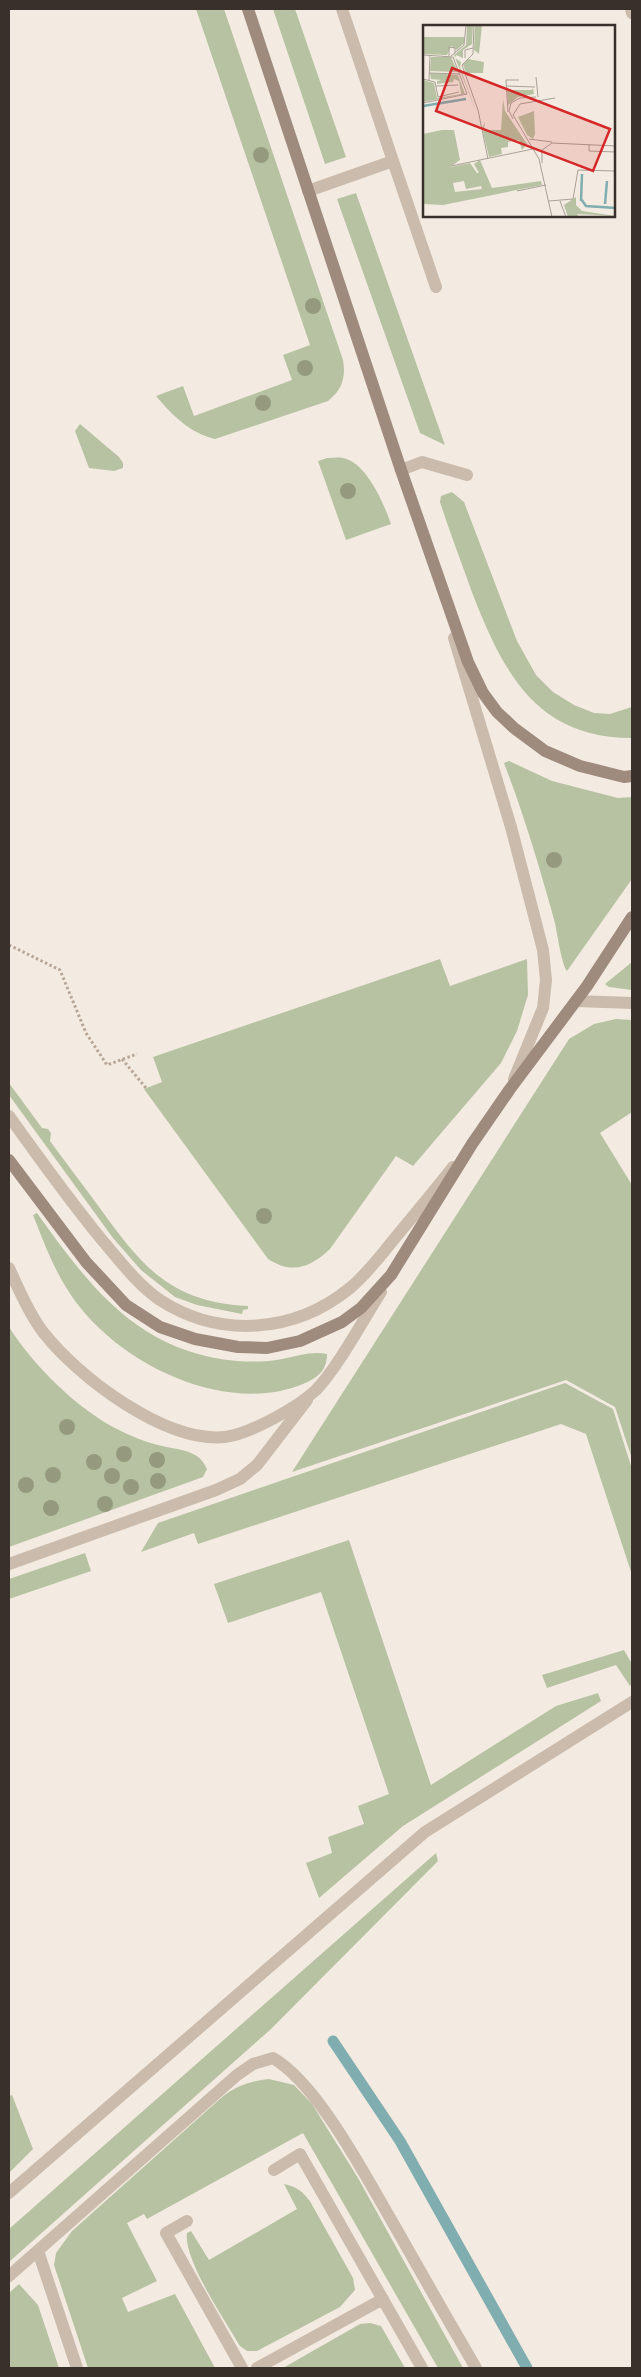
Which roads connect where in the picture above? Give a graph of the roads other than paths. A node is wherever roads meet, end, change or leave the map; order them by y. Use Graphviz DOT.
graph roads {
  1 [pos="248,9"];
  2 [pos="342,9"];
  3 [pos="631,9"];
  4 [pos="632,13"];
  5 [pos="393,161"];
  6 [pos="308,191"];
  7 [pos="436,287"];
  8 [pos="401,470"];
  9 [pos="467,475"];
  10 [pos="417,518"];
  11 [pos="632,776"];
  12 [pos="632,917"];
  13 [pos="576,1001"];
  14 [pos="632,1003"];
  15 [pos="510,1088"];
  16 [pos="9,1116"];
  17 [pos="472,1144"];
  18 [pos="9,1160"];
  19 [pos="9,1268"];
  20 [pos="391,1275"];
  21 [pos="315,1390"];
  22 [pos="9,1564"];
  23 [pos="632,1702"];
  24 [pos="274,2170"];
  25 [pos="9,2193"];
  26 [pos="187,2220"];
  27 [pos="38,2251"];
  28 [pos="9,2276"];
  29 [pos="382,2299"];
  30 [pos="76,2368"];
  31 [pos="242,2368"];
  32 [pos="257,2368"];
  33 [pos="422,2368"];
  34 [pos="476,2368"];
  1 -- 6 [label="street"];
  2 -- 5 [label="street"];
  3 -- 4 [label="street"];
  5 -- 6 [label="street"];
  5 -- 7 [label="street"];
  6 -- 8 [label="street"];
  8 -- 9 [label="street"];
  8 -- 10 [label="street"];
  10 -- 11 [label="street"];
  10 -- 15 [label="street"];
  12 -- 13 [label="street"];
  13 -- 14 [label="street"];
  13 -- 15 [label="street"];
  15 -- 17 [label="street"];
  16 -- 17 [label="street"];
  17 -- 20 [label="street"];
  18 -- 20 [label="street"];
  19 -- 21 [label="street"];
  20 -- 21 [label="street"];
  21 -- 22 [label="street"];
  23 -- 25 [label="street"];
  24 -- 29 [label="street"];
  26 -- 31 [label="street"];
  27 -- 28 [label="street"];
  27 -- 30 [label="street"];
  27 -- 34 [label="street"];
  29 -- 32 [label="street"];
  29 -- 33 [label="street"];
}
